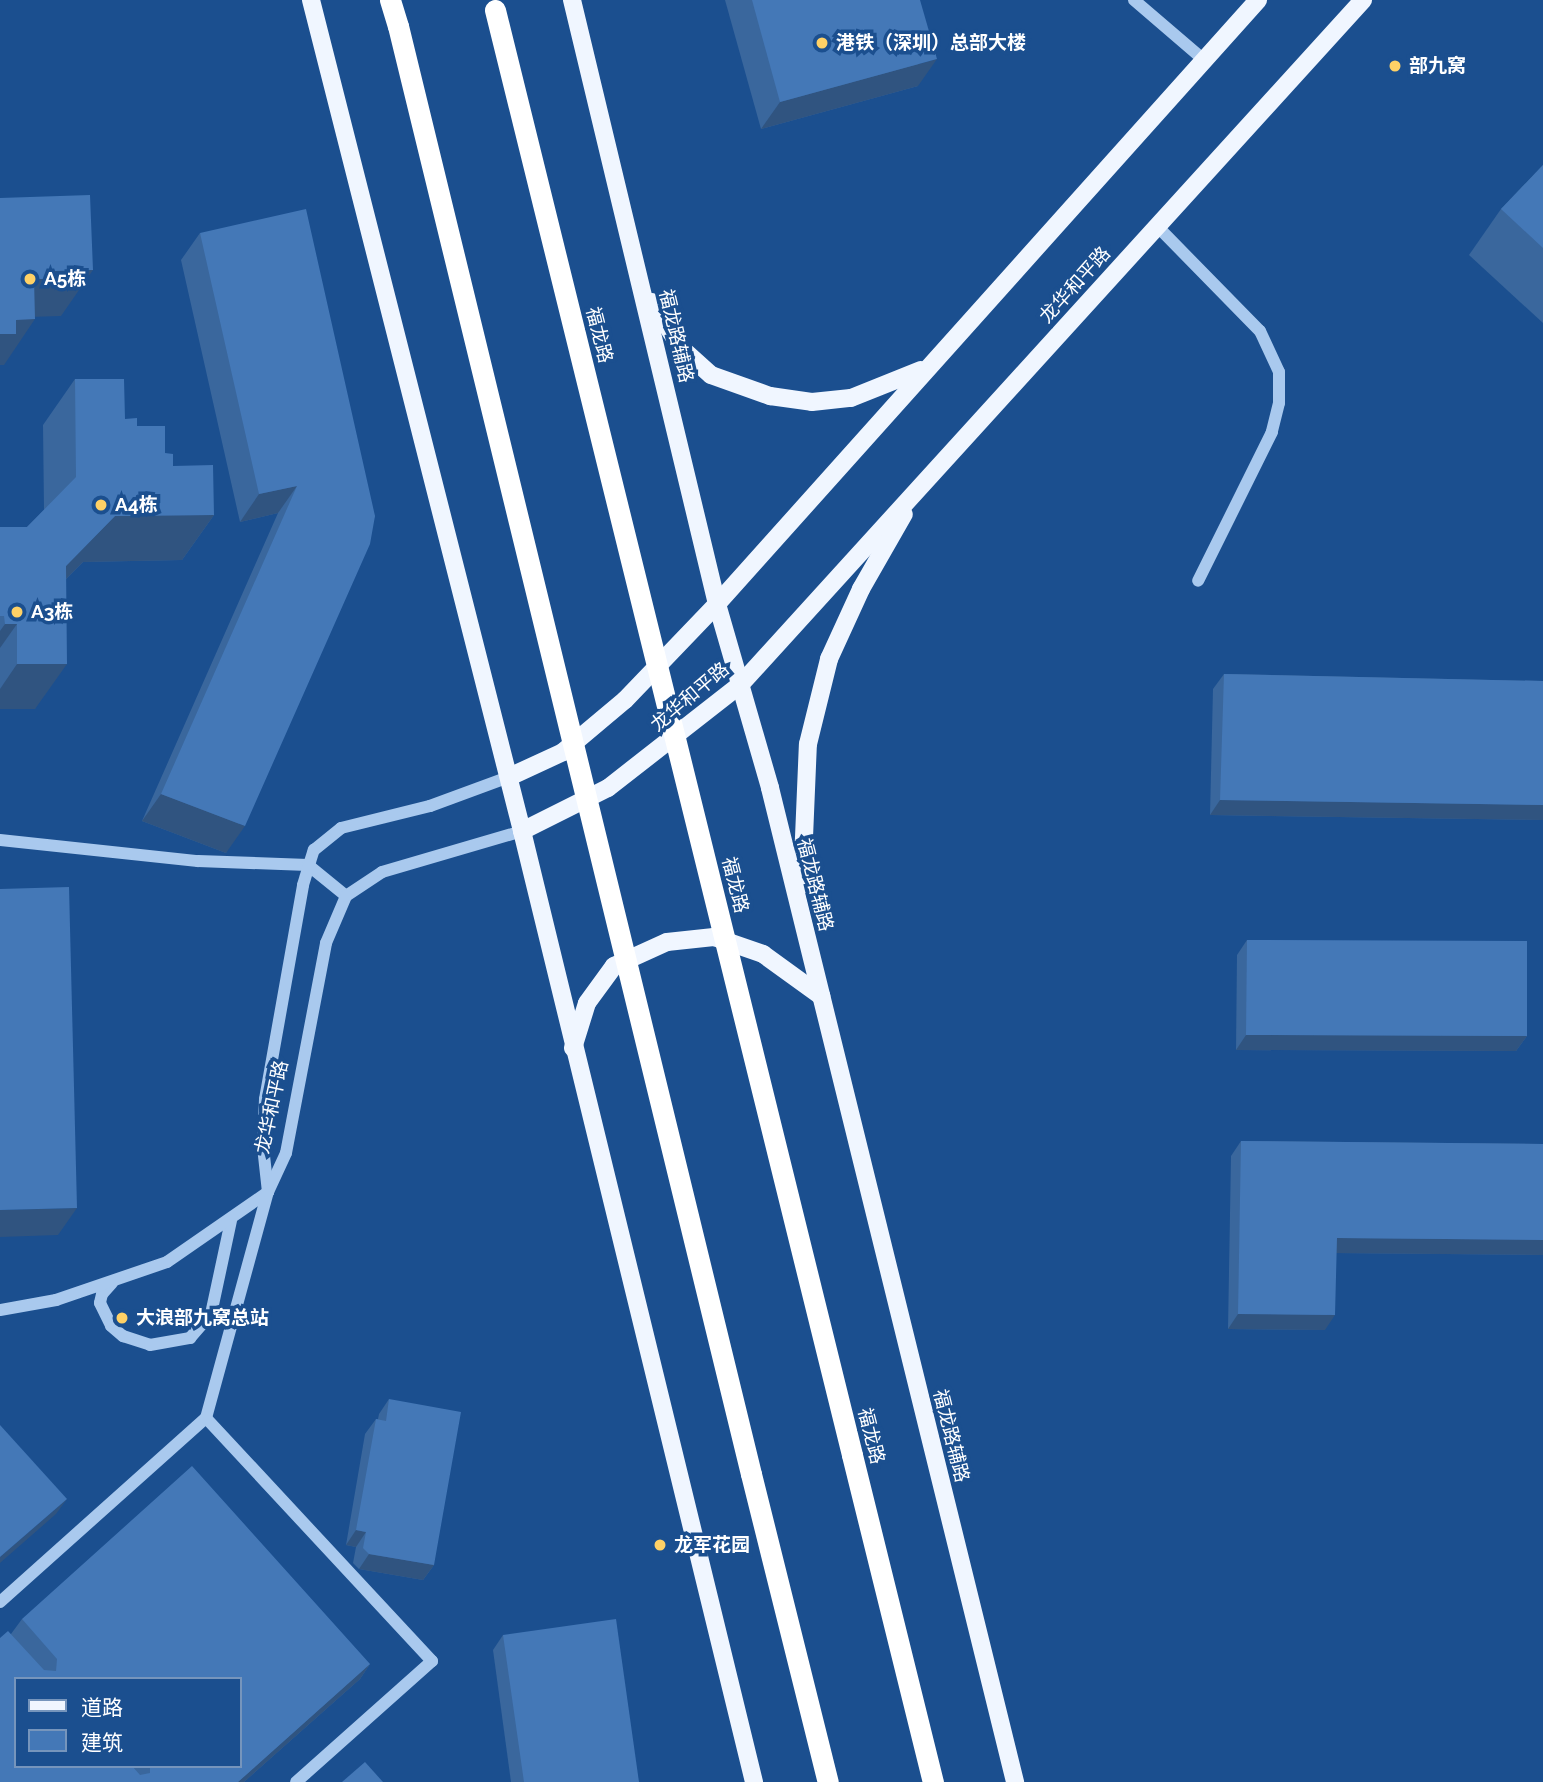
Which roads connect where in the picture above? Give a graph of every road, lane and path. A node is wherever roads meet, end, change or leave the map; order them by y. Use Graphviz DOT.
graph roads {
  1 [pos="311,0"];
  2 [pos="390,0"];
  3 [pos="572,0"];
  4 [pos="1134,0"];
  5 [pos="1258,0"];
  6 [pos="1363,0"];
  7 [pos="494,5"];
  8 [pos="1204,60"];
  9 [pos="1157,226"];
  10 [pos="643,288"];
  11 [pos="931,365"];
  12 [pos="922,484"];
  13 [pos="1198,581"];
  14 [pos="717,604"];
  15 [pos="740,685"];
  16 [pos="509,777"];
  17 [pos="522,831"];
  18 [pos="0,841"];
  19 [pos="308,865"];
  20 [pos="346,896"];
  21 [pos="806,934"];
  22 [pos="821,996"];
  23 [pos="573,1048"];
  24 [pos="268,1192"];
  25 [pos="231,1221"];
  26 [pos="112,1283"];
  27 [pos="0,1310"];
  28 [pos="206,1418"];
  29 [pos="0,1602"];
  30 [pos="296,1782"];
  31 [pos="754,1782"];
  32 [pos="828,1782"];
  33 [pos="933,1782"];
  34 [pos="1014,1782"];
  1 -- 16 [label="main road"];
  2 -- 32 [label="highway, bridge"];
  3 -- 10 [label="main road, 福龙路辅路"];
  4 -- 8 [label="street"];
  5 -- 8 [label="main road, 龙华和平路"];
  6 -- 9 [label="main road, 龙华和平路"];
  7 -- 33 [label="highway, 福龙路, bridge"];
  8 -- 11 [label="main road, 龙华和平路"];
  9 -- 12 [label="main road, 龙华和平路"];
  9 -- 13 [label="street"];
  10 -- 11 [label="main road"];
  10 -- 14 [label="main road, 福龙路辅路"];
  11 -- 14 [label="main road, 龙华和平路"];
  12 -- 15 [label="main road, 龙华和平路"];
  12 -- 21 [label="main road"];
  14 -- 15 [label="main road, 福龙路辅路"];
  14 -- 16 [label="main road, 龙华和平路"];
  15 -- 17 [label="main road, 龙华和平路"];
  15 -- 21 [label="main road, 福龙路辅路"];
  16 -- 17 [label="main road"];
  16 -- 19 [label="street, 龙华和平路"];
  17 -- 20 [label="street, 龙华和平路"];
  17 -- 23 [label="main road"];
  18 -- 19 [label="street"];
  19 -- 20 [label="street"];
  19 -- 24 [label="street, 龙华和平路"];
  20 -- 24 [label="street, 龙华和平路"];
  21 -- 22 [label="main road, 福龙路辅路"];
  22 -- 23 [label="main road"];
  22 -- 34 [label="main road, 福龙路辅路"];
  23 -- 31 [label="main road"];
  24 -- 25 [label="street"];
  24 -- 28 [label="street"];
  25 -- 26 [label="street"];
  25 -- 26 [label="street"];
  26 -- 27 [label="street"];
  28 -- 29 [label="street"];
  28 -- 30 [label="street"];
}
